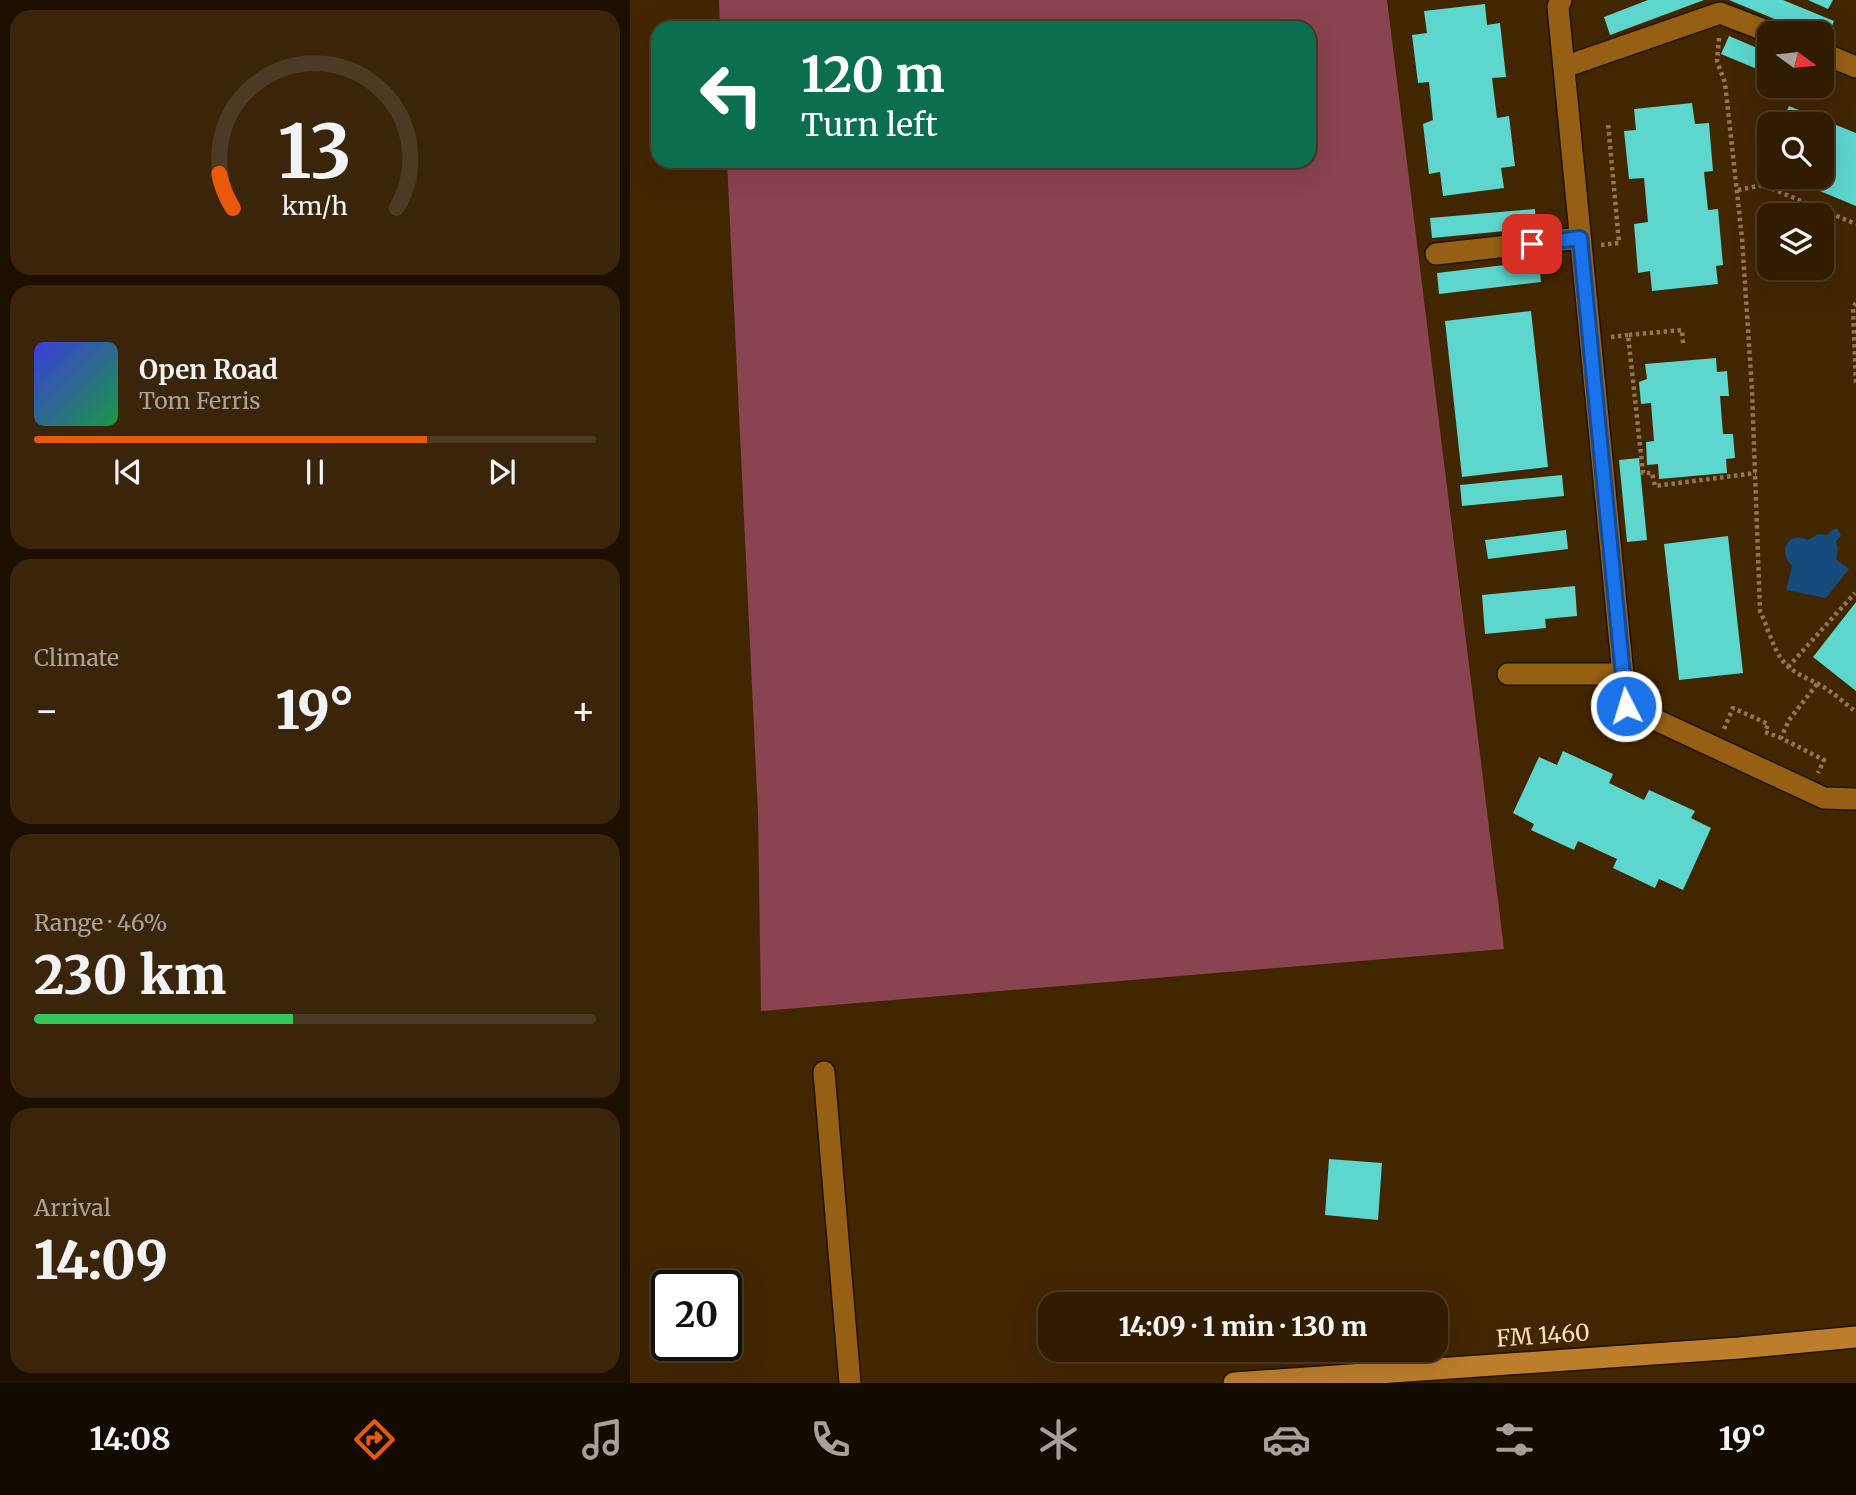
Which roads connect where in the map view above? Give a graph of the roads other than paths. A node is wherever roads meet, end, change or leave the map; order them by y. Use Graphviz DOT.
graph roads {
  1 [pos="1562,0"];
  2 [pos="1757,27"];
  3 [pos="1834,58"];
  4 [pos="1564,67"];
  5 [pos="1856,67"];
  6 [pos="1581,243"];
  7 [pos="1436,254"];
  8 [pos="1508,674"];
  9 [pos="1623,674"];
  10 [pos="1856,799"];
  11 [pos="824,1072"];
  12 [pos="1856,1337"];
  13 [pos="850,1383"];
  14 [pos="1234,1383"];
  1 -- 4 [label="lane"];
  2 -- 4 [label="lane"];
  3 -- 5 [label="lane"];
  4 -- 6 [label="lane"];
  6 -- 7 [label="lane"];
  6 -- 9 [label="lane"];
  8 -- 9 [label="lane"];
  9 -- 10 [label="lane"];
  11 -- 13 [label="lane"];
  12 -- 14 [label="main road, FM 1460 / FM 1460"];
}
